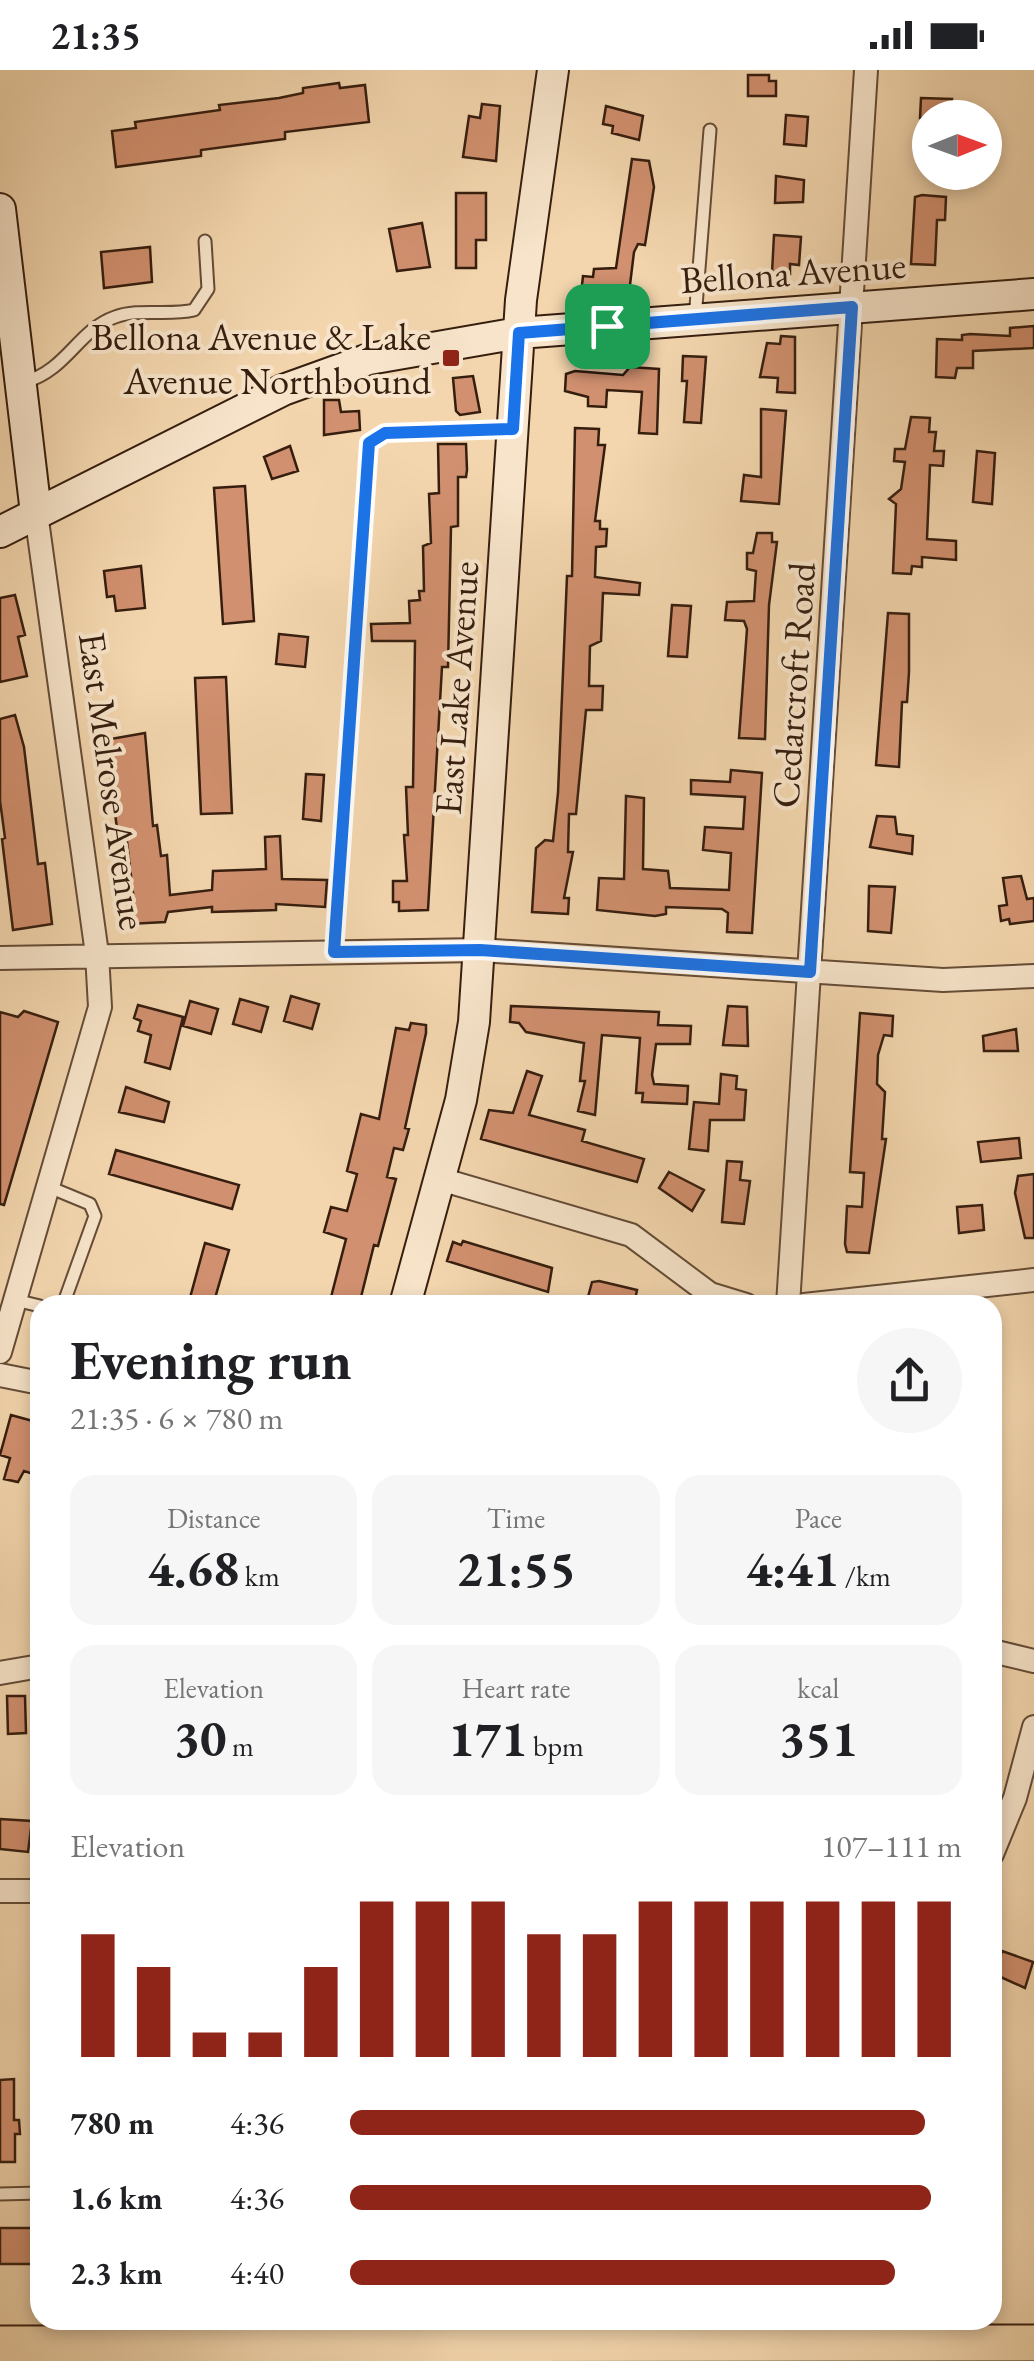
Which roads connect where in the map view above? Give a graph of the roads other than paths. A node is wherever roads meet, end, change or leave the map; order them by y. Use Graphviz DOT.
graph roads {
  1 [pos="553,70"];
  2 [pos="866,70"];
  3 [pos="710,130"];
  4 [pos="0,210"];
  5 [pos="205,241"];
  6 [pos="4,270"];
  7 [pos="1034,294"];
  8 [pos="852,307"];
  9 [pos="695,320"];
  10 [pos="519,333"];
  11 [pos="20,383"];
  12 [pos="513,429"];
  13 [pos="36,514"];
  14 [pos="0,532"];
  15 [pos="480,950"];
  16 [pos="334,952"];
  17 [pos="97,954"];
  18 [pos="0,958"];
  19 [pos="810,972"];
  20 [pos="1034,976"];
  21 [pos="440,1179"];
  22 [pos="49,1186"];
  23 [pos="1034,1280"];
  24 [pos="67,1295"];
  25 [pos="408,1295"];
  26 [pos="713,1295"];
  27 [pos="789,1295"];
  28 [pos="896,1295"];
  29 [pos="16,1300"];
  30 [pos="30,1304"];
  31 [pos="0,1352"];
  32 [pos="0,1374"];
  33 [pos="30,1381"];
  34 [pos="1002,1653"];
  35 [pos="1034,1661"];
  36 [pos="30,1668"];
  37 [pos="0,1673"];
  38 [pos="1034,1727"];
  39 [pos="1002,1830"];
  40 [pos="0,1891"];
  41 [pos="30,1891"];
  42 [pos="30,2193"];
  43 [pos="0,2194"];
  44 [pos="856,2331"];
  45 [pos="368,2332"];
  46 [pos="526,2332"];
  47 [pos="156,2342"];
  48 [pos="1034,2342"];
  49 [pos="0,2344"];
  50 [pos="436,2352"];
  51 [pos="699,2352"];
  52 [pos="944,2352"];
  1 -- 10 [label="street, East Lake Avenue"];
  2 -- 8 [label="street, Cedarcroft Road"];
  3 -- 9 [label="lane"];
  4 -- 6 [label="street, East Melrose Avenue"];
  5 -- 11 [label="lane"];
  6 -- 11 [label="street, East Melrose Avenue"];
  7 -- 8 [label="street, Bellona Avenue"];
  8 -- 9 [label="street, Bellona Avenue"];
  8 -- 19 [label="street, Cedarcroft Road"];
  9 -- 10 [label="street, Bellona Avenue"];
  10 -- 12 [label="street, East Lake Avenue"];
  10 -- 13 [label="street, Bellona Avenue"];
  11 -- 13 [label="street, East Melrose Avenue"];
  12 -- 15 [label="street, East Lake Avenue"];
  12 -- 16 [label="lane"];
  13 -- 14 [label="street, Bellona Avenue"];
  13 -- 17 [label="street, East Melrose Avenue"];
  15 -- 16 [label="street"];
  15 -- 19 [label="street"];
  15 -- 21 [label="street, East Lake Avenue"];
  16 -- 17 [label="street"];
  17 -- 18 [label="street"];
  17 -- 22 [label="street, East Melrose Avenue"];
  19 -- 20 [label="street"];
  19 -- 27 [label="street, Cedarcroft Road"];
  21 -- 25 [label="street, East Lake Avenue"];
  21 -- 26 [label="street"];
  22 -- 24 [label="lane"];
  22 -- 29 [label="street, East Melrose Avenue"];
  23 -- 28 [label="street"];
  29 -- 30 [label="lane"];
  29 -- 31 [label="street, East Melrose Avenue"];
  32 -- 33 [label="street"];
  34 -- 35 [label="street"];
  36 -- 37 [label="street"];
  38 -- 39 [label="street"];
  40 -- 41 [label="street"];
  42 -- 43 [label="lane"];
  44 -- 51 [label="main road"];
  44 -- 52 [label="main road"];
  45 -- 47 [label="main road"];
  45 -- 50 [label="main road"];
  46 -- 50 [label="main road"];
  46 -- 51 [label="main road"];
  47 -- 49 [label="main road"];
  48 -- 52 [label="main road"];
}
